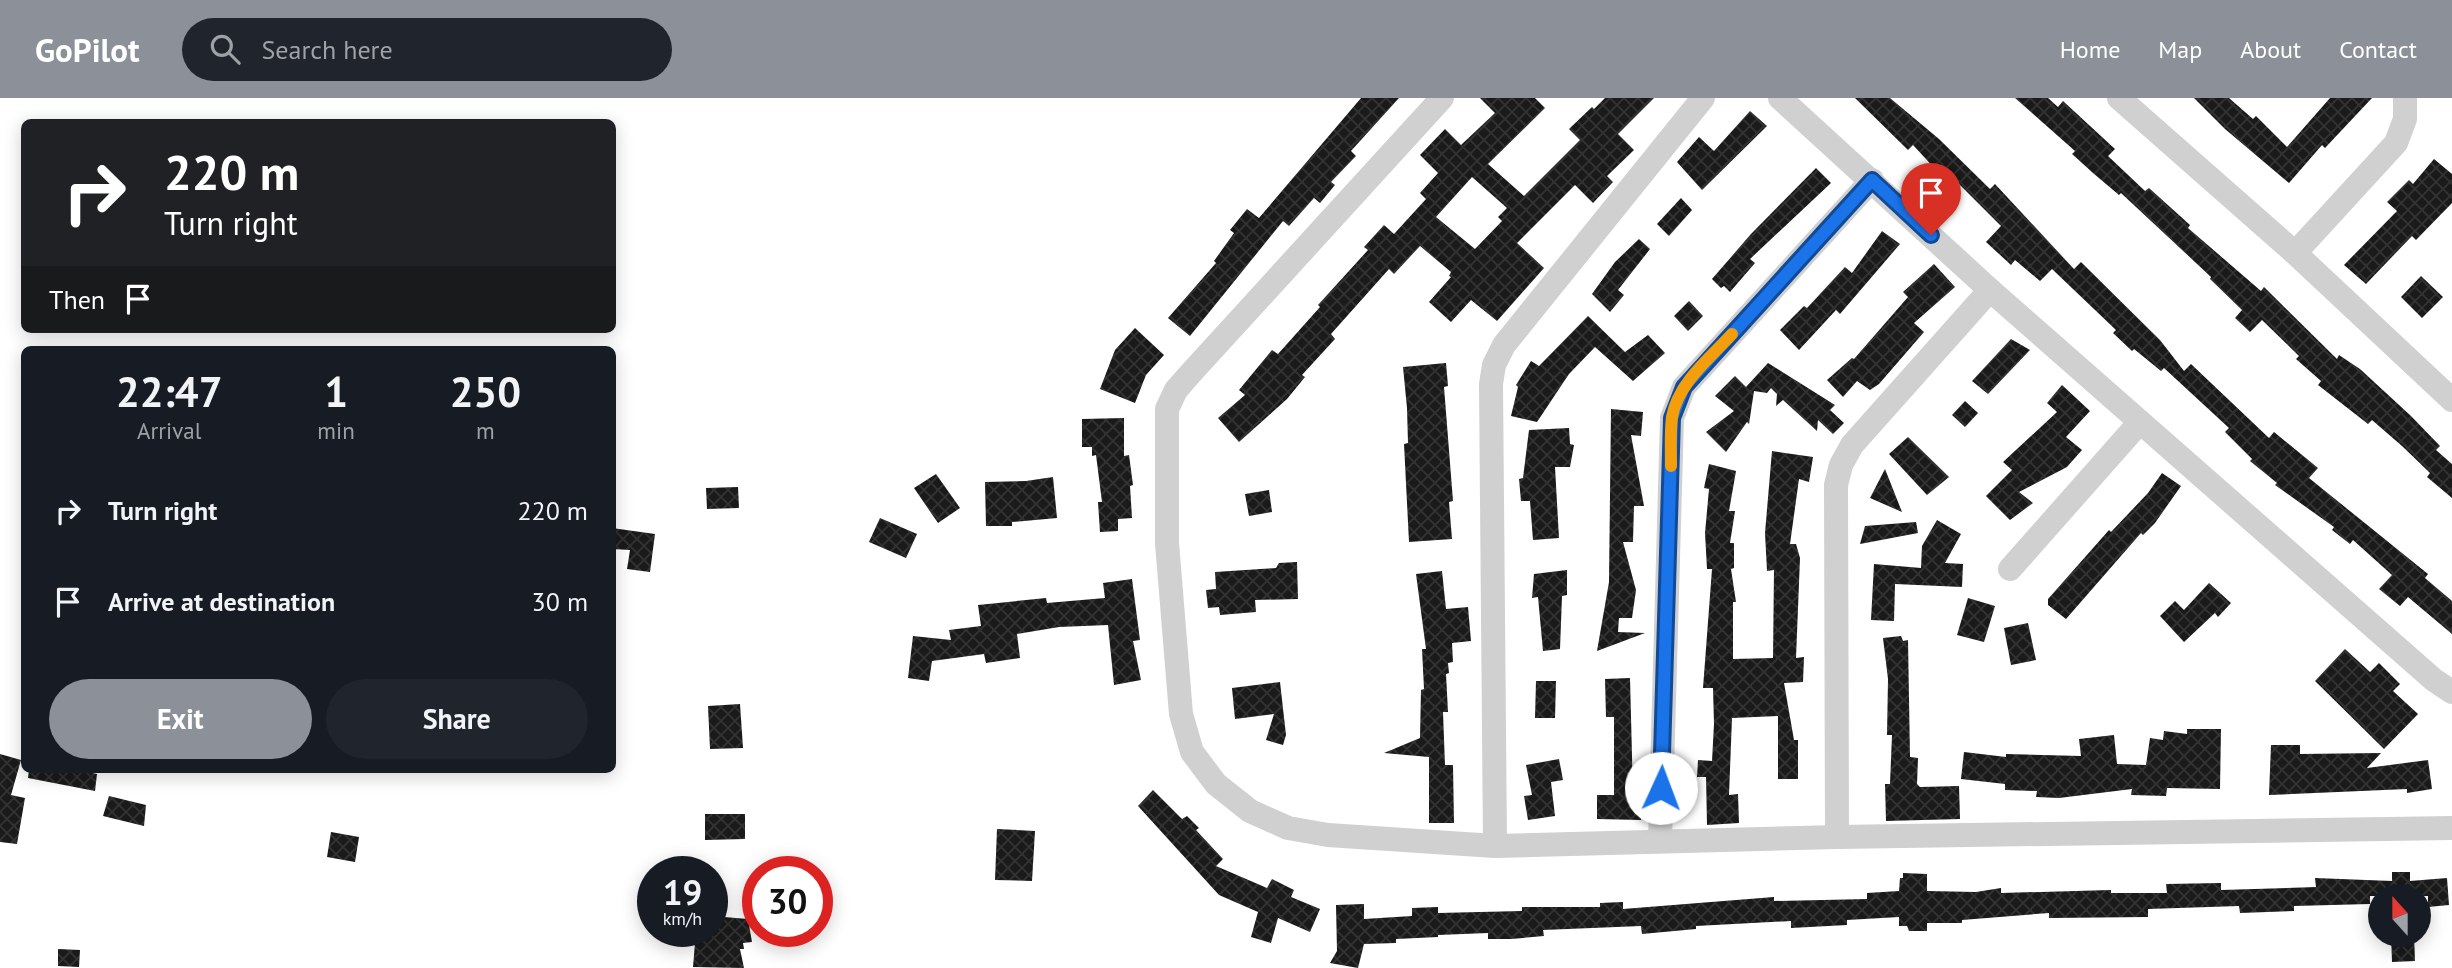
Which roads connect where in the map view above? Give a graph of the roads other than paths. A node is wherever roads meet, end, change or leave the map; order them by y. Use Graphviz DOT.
graph roads {
  1 [pos="1442,98"];
  2 [pos="1703,98"];
  3 [pos="1780,98"];
  4 [pos="2119,98"];
  5 [pos="2405,98"];
  6 [pos="1872,180"];
  7 [pos="2295,253"];
  8 [pos="1990,290"];
  9 [pos="2452,400"];
  10 [pos="2140,422"];
  11 [pos="2010,569"];
  12 [pos="2452,692"];
  13 [pos="2452,828"];
  14 [pos="1837,837"];
  15 [pos="1660,841"];
  16 [pos="1495,846"];
  1 -- 16 [label="street"];
  2 -- 16 [label="street"];
  3 -- 6 [label="street"];
  4 -- 7 [label="street"];
  5 -- 7 [label="street"];
  6 -- 8 [label="street"];
  6 -- 15 [label="street"];
  7 -- 9 [label="street"];
  8 -- 10 [label="street"];
  8 -- 14 [label="street"];
  10 -- 11 [label="street"];
  10 -- 12 [label="street"];
  13 -- 14 [label="street"];
  14 -- 15 [label="street"];
  15 -- 16 [label="street"];
}
